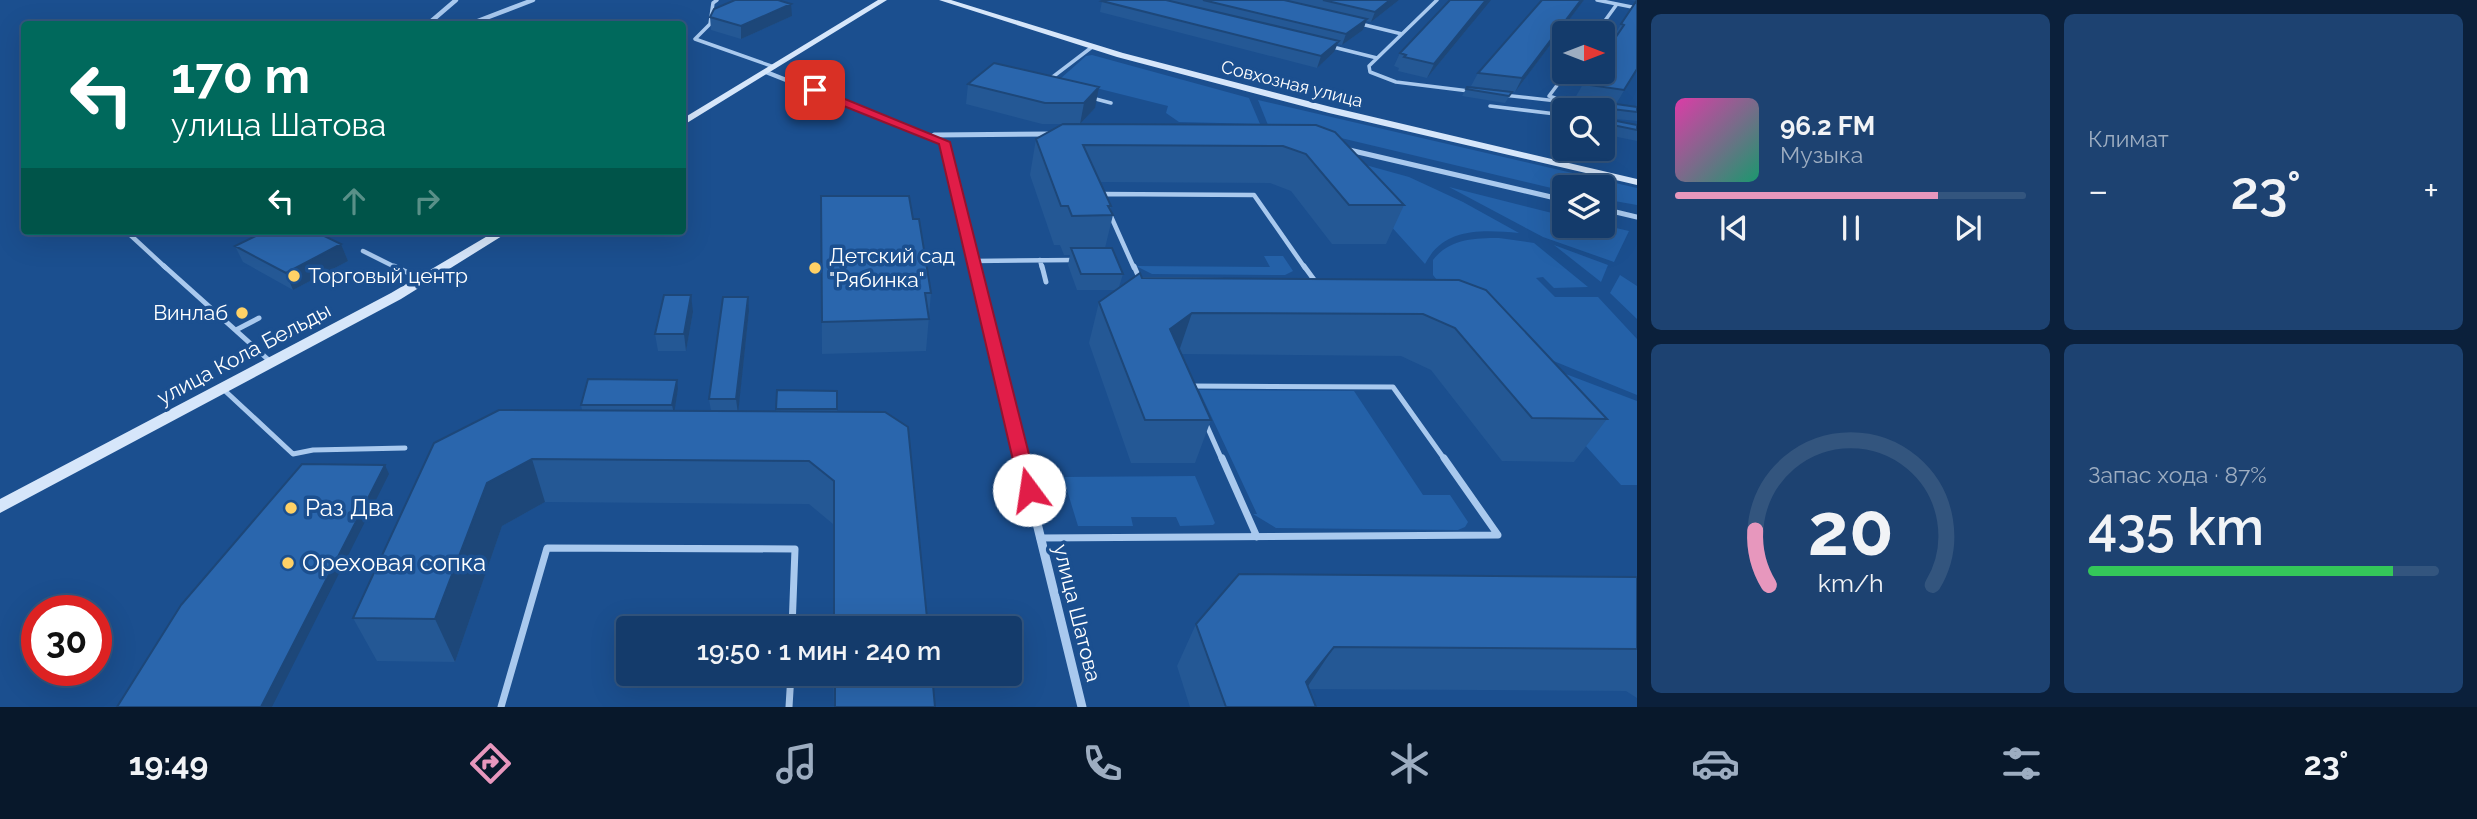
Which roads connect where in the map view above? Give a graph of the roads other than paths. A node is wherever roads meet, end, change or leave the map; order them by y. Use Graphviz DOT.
graph roads {
  1 [pos="456,0"];
  2 [pos="533,0"];
  3 [pos="717,0"];
  4 [pos="883,0"];
  5 [pos="943,0"];
  6 [pos="1437,0"];
  7 [pos="1597,0"];
  8 [pos="1617,4"];
  9 [pos="1637,8"];
  10 [pos="432,21"];
  11 [pos="478,21"];
  12 [pos="1604,21"];
  13 [pos="1349,22"];
  14 [pos="1402,34"];
  15 [pos="1328,46"];
  16 [pos="1092,47"];
  17 [pos="1377,58"];
  18 [pos="770,69"];
  19 [pos="1558,84"];
  20 [pos="1042,86"];
  21 [pos="1475,91"];
  22 [pos="1501,94"];
  23 [pos="1088,97"];
  24 [pos="1555,98"];
  25 [pos="1552,100"];
  26 [pos="1111,103"];
  27 [pos="1490,106"];
  28 [pos="1552,114"];
  29 [pos="686,121"];
  30 [pos="1058,134"];
  31 [pos="933,135"];
  32 [pos="1338,147"];
  33 [pos="1637,182"];
  34 [pos="1552,198"];
  35 [pos="1615,212"];
  36 [pos="1637,217"];
  37 [pos="130,235"];
  38 [pos="497,235"];
  39 [pos="363,251"];
  40 [pos="1118,259"];
  41 [pos="1130,259"];
  42 [pos="1040,260"];
  43 [pos="1079,260"];
  44 [pos="973,261"];
  45 [pos="423,280"];
  46 [pos="1046,282"];
  47 [pos="259,318"];
  48 [pos="236,330"];
  49 [pos="272,363"];
  50 [pos="223,389"];
  51 [pos="1194,398"];
  52 [pos="1200,411"];
  53 [pos="405,447"];
  54 [pos="0,507"];
  55 [pos="1257,537"];
  56 [pos="1040,538"];
  57 [pos="792,616"];
  58 [pos="790,686"];
  59 [pos="501,707"];
  60 [pos="789,707"];
  61 [pos="1082,707"];
  1 -- 10 [label="street"];
  2 -- 11 [label="street"];
  3 -- 18 [label="lane"];
  4 -- 18 [label="street"];
  5 -- 16 [label="street, Совхозная улица"];
  6 -- 14 [label="lane"];
  7 -- 8 [label="lane"];
  8 -- 9 [label="lane"];
  8 -- 12 [label="lane"];
  13 -- 14 [label="lane"];
  14 -- 17 [label="lane"];
  15 -- 17 [label="lane"];
  16 -- 20 [label="lane"];
  16 -- 33 [label="street, Совхозная улица"];
  17 -- 21 [label="lane"];
  18 -- 29 [label="street"];
  18 -- 31 [label="street"];
  19 -- 24 [label="lane"];
  22 -- 25 [label="lane"];
  23 -- 26 [label="lane"];
  27 -- 28 [label="lane"];
  30 -- 31 [label="street"];
  31 -- 44 [label="street, улица Шатова"];
  32 -- 34 [label="street"];
  35 -- 36 [label="street"];
  37 -- 48 [label="lane"];
  38 -- 45 [label="street, улица Кола Бельды"];
  39 -- 45 [label="lane"];
  40 -- 41 [label="lane"];
  41 -- 41 [label="lane"];
  42 -- 43 [label="lane"];
  42 -- 44 [label="lane"];
  42 -- 46 [label="lane"];
  44 -- 56 [label="street, улица Шатова"];
  45 -- 49 [label="street, улица Кола Бельды"];
  47 -- 48 [label="lane"];
  48 -- 49 [label="lane"];
  49 -- 50 [label="street, улица Кола Бельды"];
  50 -- 53 [label="lane"];
  50 -- 54 [label="street, улица Кола Бельды"];
  51 -- 55 [label="lane"];
  52 -- 55 [label="lane"];
  55 -- 56 [label="lane"];
  56 -- 61 [label="street, улица Шатова"];
  57 -- 59 [label="lane"];
  58 -- 60 [label="lane"];
}
